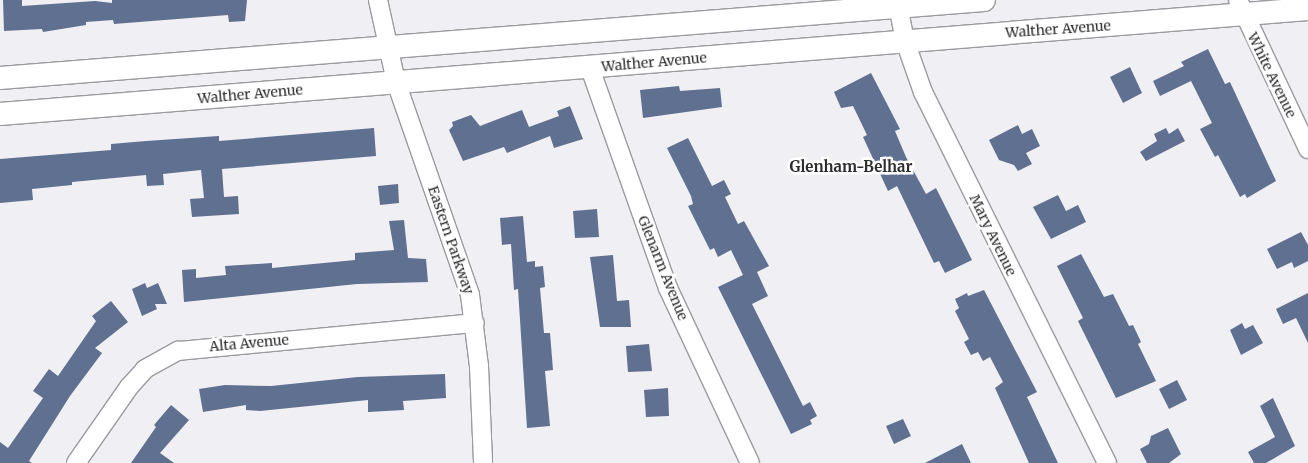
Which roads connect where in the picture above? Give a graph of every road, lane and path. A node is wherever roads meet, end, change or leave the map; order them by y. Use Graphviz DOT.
graph roads {
  1 [pos="378,0"];
  2 [pos="984,0"];
  3 [pos="897,3"];
  4 [pos="1240,7"];
  5 [pos="1308,9"];
  6 [pos="905,41"];
  7 [pos="387,48"];
  8 [pos="590,68"];
  9 [pos="0,78"];
  10 [pos="396,82"];
  11 [pos="0,114"];
  12 [pos="1308,149"];
  13 [pos="475,323"];
  14 [pos="76,463"];
  15 [pos="483,463"];
  16 [pos="750,463"];
  17 [pos="1107,463"];
  1 -- 7 [label="street, Eastern Parkway"];
  2 -- 3 [label="main road"];
  3 -- 6 [label="street, Mary Avenue"];
  3 -- 7 [label="main road"];
  4 -- 5 [label="main road, Walther Avenue"];
  4 -- 6 [label="main road, Walther Avenue"];
  4 -- 12 [label="street, White Avenue"];
  6 -- 8 [label="main road, Walther Avenue"];
  6 -- 17 [label="street, Mary Avenue"];
  7 -- 9 [label="main road"];
  7 -- 10 [label="street, Eastern Parkway"];
  8 -- 10 [label="main road, Walther Avenue"];
  8 -- 16 [label="street, Glenarm Avenue"];
  10 -- 11 [label="main road, Walther Avenue"];
  10 -- 13 [label="street, Eastern Parkway"];
  13 -- 14 [label="street, Alta Avenue"];
  13 -- 15 [label="street, Eastern Parkway"];
}
